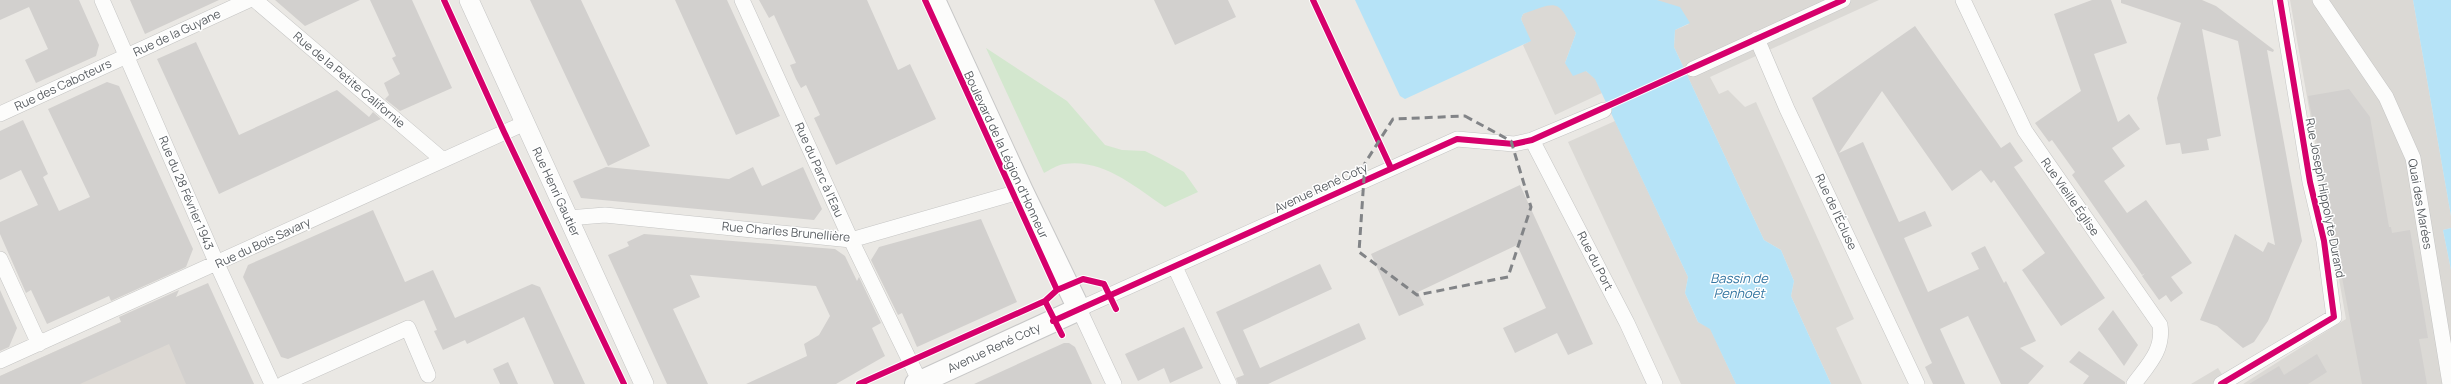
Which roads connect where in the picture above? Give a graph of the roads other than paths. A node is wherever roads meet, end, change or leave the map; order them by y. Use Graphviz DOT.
graph roads {
  1 [pos="102,0"];
  2 [pos="249,0"];
  3 [pos="254,0"];
  4 [pos="469,0"];
  5 [pos="742,0"];
  6 [pos="934,0"];
  7 [pos="1843,0"];
  8 [pos="1964,0"];
  9 [pos="2280,0"];
  10 [pos="2320,0"];
  11 [pos="1757,39"];
  12 [pos="127,56"];
  13 [pos="1693,69"];
  14 [pos="1604,110"];
  15 [pos="0,114"];
  16 [pos="525,123"];
  17 [pos="1532,140"];
  18 [pos="443,160"];
  19 [pos="1022,191"];
  20 [pos="568,218"];
  21 [pos="851,240"];
  22 [pos="0,260"];
  23 [pos="217,264"];
  24 [pos="1175,267"];
  25 [pos="1079,309"];
  26 [pos="39,344"];
  27 [pos="0,361"];
  28 [pos="428,375"];
  29 [pos="919,383"];
  30 [pos="272,384"];
  31 [pos="283,384"];
  32 [pos="644,384"];
  33 [pos="1114,384"];
  34 [pos="1229,384"];
  35 [pos="1655,384"];
  36 [pos="1916,384"];
  37 [pos="2134,384"];
  38 [pos="2221,384"];
  39 [pos="2450,384"];
  1 -- 12 [label="street, Rue du 28 Février 1943"];
  2 -- 12 [label="street, Rue de la Guyane"];
  3 -- 18 [label="street, Rue de la Petite Californie"];
  4 -- 16 [label="street, Rue Henri Gautier"];
  5 -- 21 [label="street, Rue du Parc à l'Eau"];
  6 -- 19 [label="main road, Boulevard de la Légion d'Honneur"];
  7 -- 11 [label="street"];
  8 -- 37 [label="street, Rue Vieille Église"];
  9 -- 38 [label="street, Rue Joseph Hippolyte Durand"];
  10 -- 39 [label="street, Quai des Marées"];
  11 -- 13 [label="street"];
  11 -- 36 [label="street, Rue de l'Écluse"];
  12 -- 15 [label="street, Rue des Caboteurs"];
  12 -- 23 [label="street, Rue du 28 Février 1943"];
  14 -- 17 [label="street, Avenue René Coty"];
  16 -- 18 [label="street, Rue du Bois Savary"];
  16 -- 20 [label="street, Rue Henri Gautier"];
  17 -- 24 [label="street, Avenue René Coty"];
  17 -- 35 [label="street, Rue du Port"];
  18 -- 23 [label="street, Rue du Bois Savary"];
  19 -- 21 [label="street, Rue Charles Brunellière"];
  19 -- 25 [label="main road, Boulevard de la Légion d'Honneur"];
  20 -- 21 [label="street, Rue Charles Brunellière"];
  20 -- 32 [label="street, Rue Henri Gautier"];
  21 -- 29 [label="street, Rue du Parc à l'Eau"];
  22 -- 26 [label="street"];
  23 -- 26 [label="street, Rue du Bois Savary"];
  23 -- 30 [label="street, Rue du 28 Février 1943"];
  24 -- 25 [label="street, Avenue René Coty"];
  24 -- 34 [label="street"];
  25 -- 29 [label="main road, Avenue René Coty"];
  25 -- 33 [label="street"];
  26 -- 27 [label="street, Rue du Bois Savary"];
  28 -- 31 [label="street"];
}
